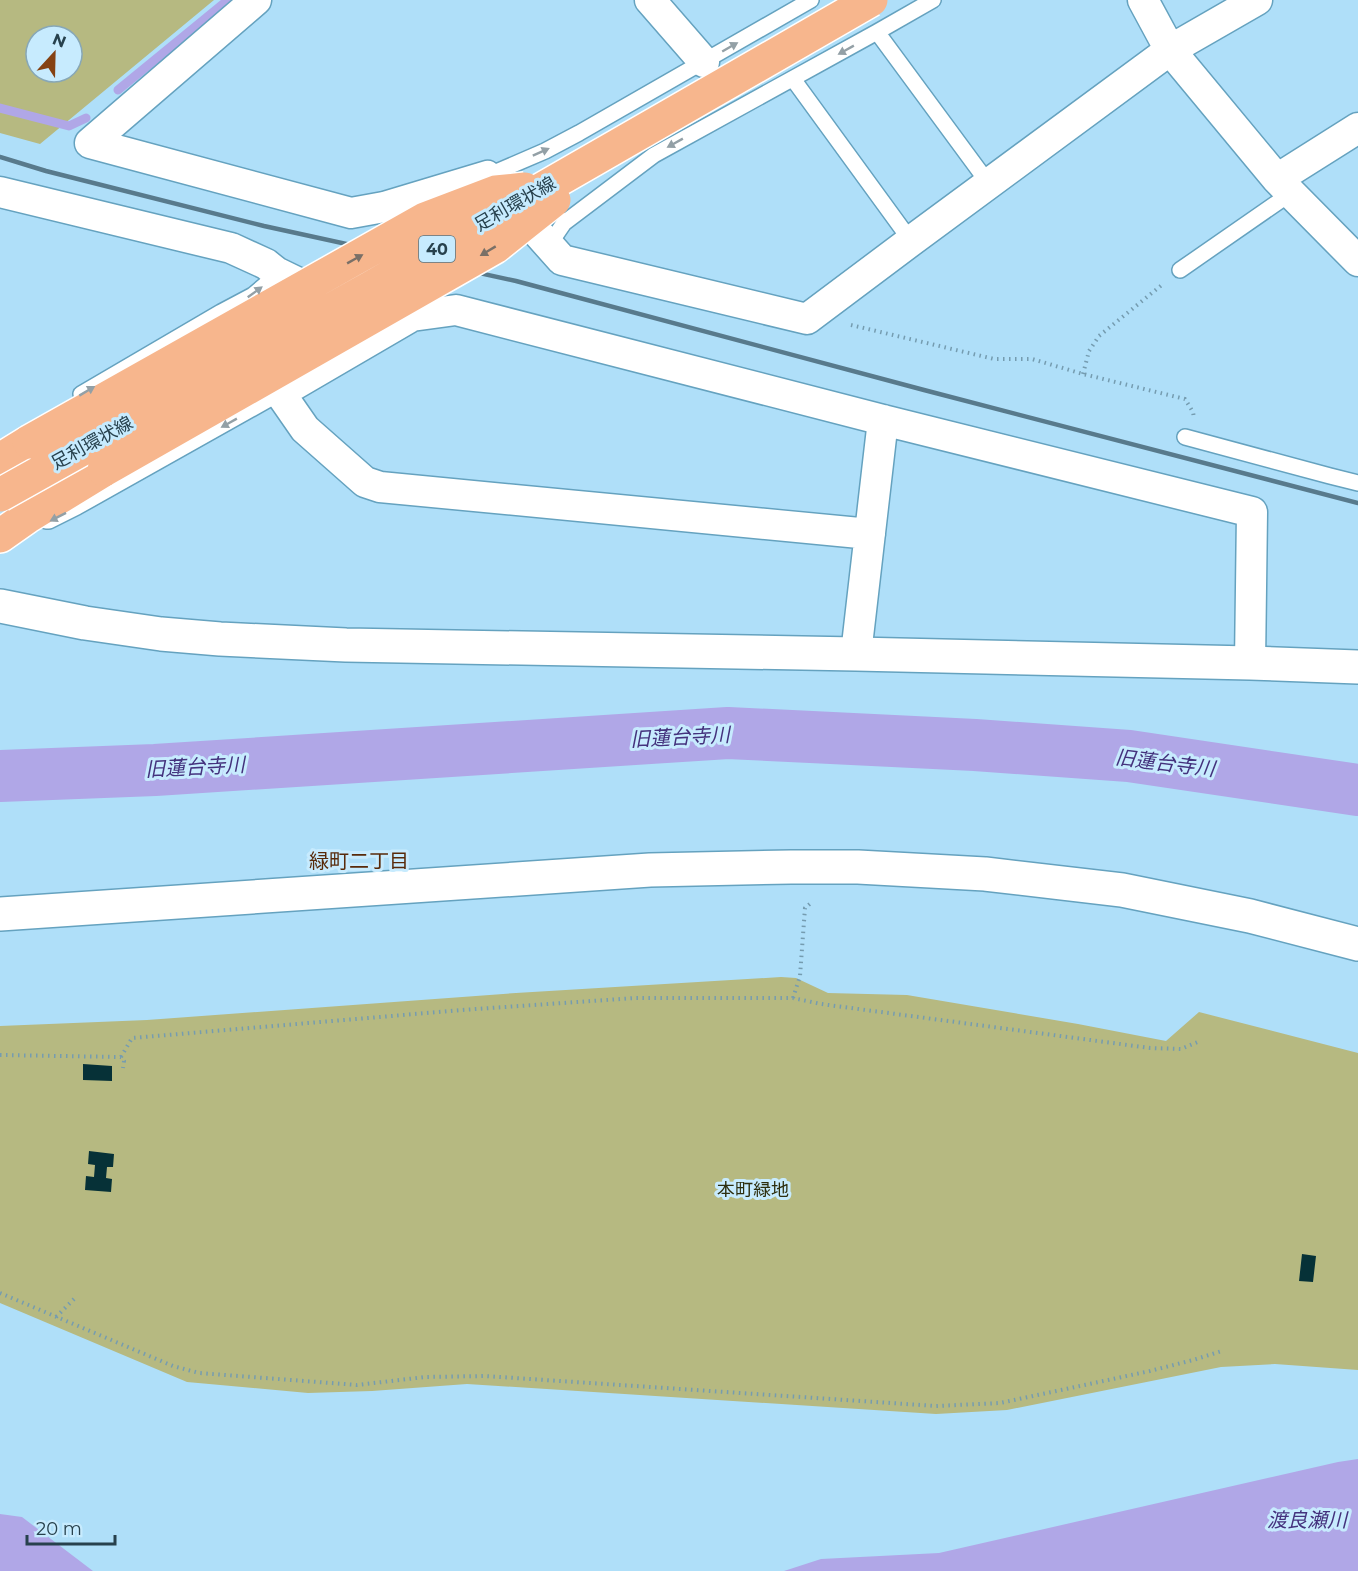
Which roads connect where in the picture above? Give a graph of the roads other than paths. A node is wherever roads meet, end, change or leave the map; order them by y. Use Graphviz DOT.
graph roads {
  1 [pos="256,0"];
  2 [pos="650,0"];
  3 [pos="811,0"];
  4 [pos="872,0"];
  5 [pos="933,0"];
  6 [pos="1143,0"];
  7 [pos="1257,0"];
  8 [pos="878,32"];
  9 [pos="1170,50"];
  10 [pos="704,62"];
  11 [pos="793,79"];
  12 [pos="1358,128"];
  13 [pos="575,169"];
  14 [pos="487,176"];
  15 [pos="989,184"];
  16 [pos="1284,186"];
  17 [pos="544,188"];
  18 [pos="2,198"];
  19 [pos="911,241"];
  20 [pos="549,245"];
  21 [pos="1358,261"];
  22 [pos="1180,270"];
  23 [pos="276,272"];
  24 [pos="412,316"];
  25 [pos="280,393"];
  26 [pos="69,402"];
  27 [pos="883,420"];
  28 [pos="1185,437"];
  29 [pos="0,460"];
  30 [pos="1358,483"];
  31 [pos="0,495"];
  32 [pos="27,517"];
  33 [pos="870,534"];
  34 [pos="0,536"];
  35 [pos="0,606"];
  36 [pos="856,654"];
  37 [pos="1250,663"];
  38 [pos="1358,667"];
  39 [pos="0,914"];
  40 [pos="1358,944"];
  1 -- 14 [label="street"];
  2 -- 10 [label="street"];
  10 -- 3 [label="lane, one-way"];
  4 -- 13 [label="main road, 足利環状線 / 40, bridge"];
  5 -- 8 [label="lane"];
  6 -- 9 [label="street"];
  7 -- 9 [label="street"];
  8 -- 11 [label="lane, one-way"];
  8 -- 15 [label="lane"];
  9 -- 15 [label="street"];
  9 -- 16 [label="street"];
  14 -- 10 [label="lane, one-way"];
  11 -- 19 [label="lane"];
  11 -- 20 [label="lane, one-way"];
  12 -- 16 [label="street"];
  13 -- 17 [label="main road, 足利環状線 / 40, bridge"];
  13 -- 32 [label="main road, one-way, bridge"];
  14 -- 20 [label="street"];
  15 -- 19 [label="street"];
  16 -- 21 [label="street"];
  16 -- 22 [label="lane"];
  29 -- 17 [label="main road, one-way, bridge"];
  17 -- 31 [label="main road, 足利環状線 / 40, bridge"];
  18 -- 23 [label="street"];
  19 -- 20 [label="street"];
  23 -- 24 [label="street"];
  26 -- 23 [label="lane, one-way"];
  24 -- 25 [label="street"];
  24 -- 27 [label="street"];
  25 -- 32 [label="lane, one-way"];
  25 -- 33 [label="street"];
  27 -- 33 [label="street"];
  27 -- 37 [label="street"];
  28 -- 30 [label="lane"];
  32 -- 34 [label="main road"];
  33 -- 36 [label="street"];
  35 -- 36 [label="street"];
  36 -- 37 [label="street"];
  37 -- 38 [label="street"];
  39 -- 40 [label="street"];
}
